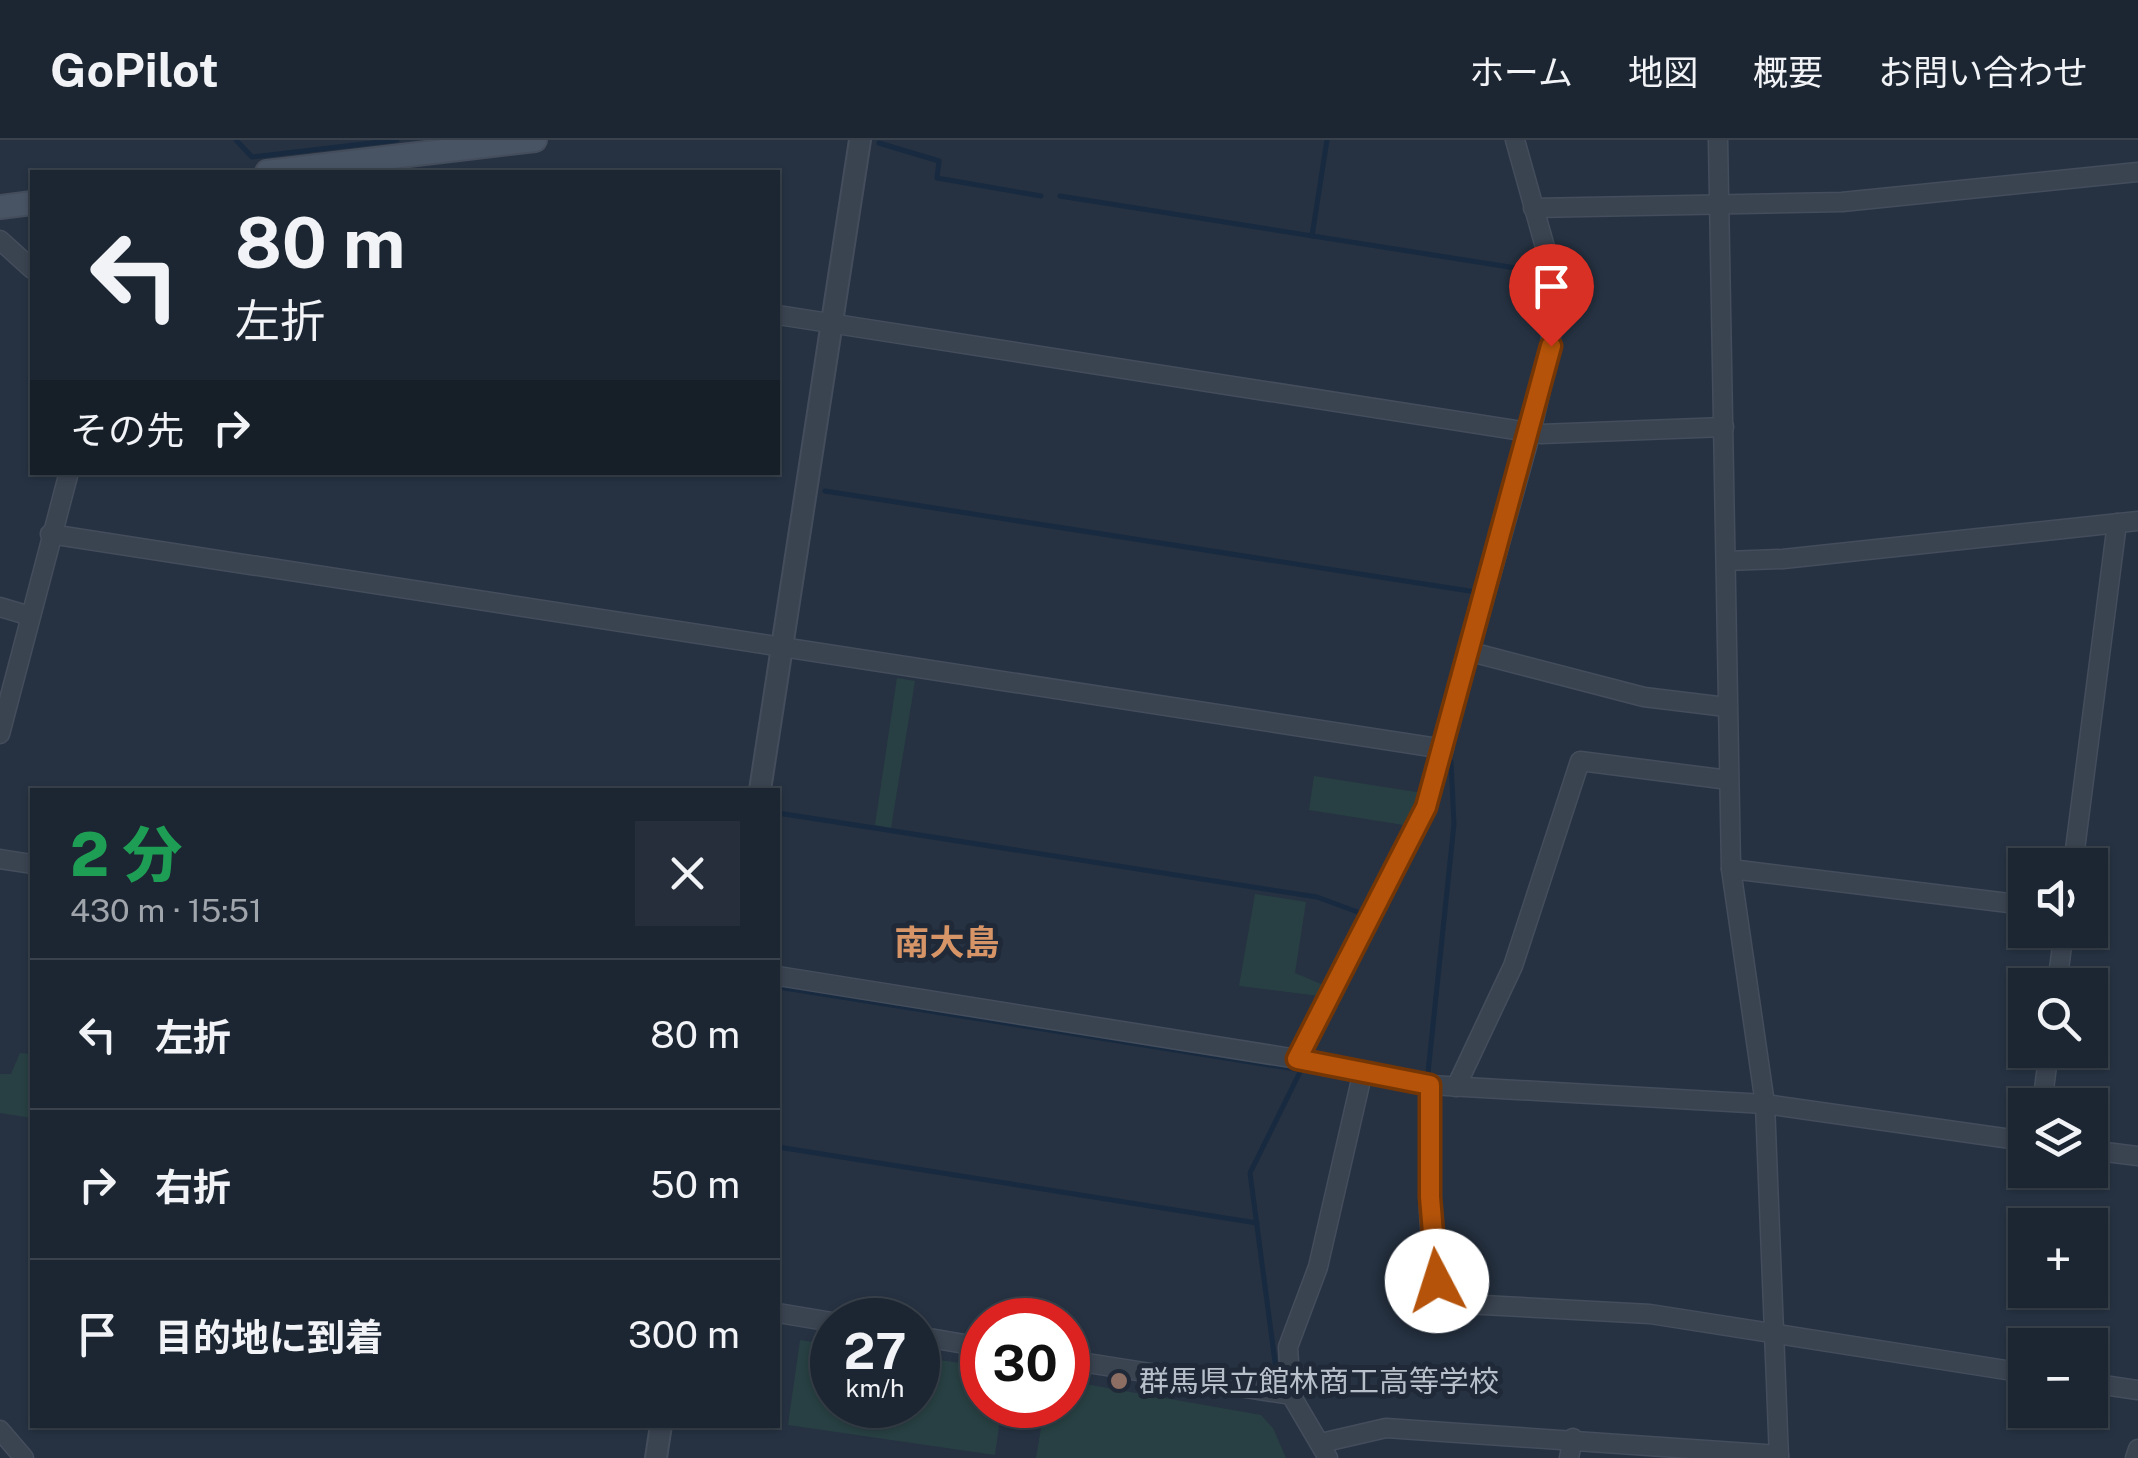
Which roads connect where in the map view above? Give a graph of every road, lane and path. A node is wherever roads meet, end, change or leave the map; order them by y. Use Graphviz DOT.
graph roads {
  1 [pos="535,140"];
  2 [pos="860,140"];
  3 [pos="1515,140"];
  4 [pos="1718,140"];
  5 [pos="284,170"];
  6 [pos="2138,172"];
  7 [pos="30,203"];
  8 [pos="0,207"];
  9 [pos="1719,207"];
  10 [pos="1533,208"];
  11 [pos="0,240"];
  12 [pos="30,268"];
  13 [pos="780,316"];
  14 [pos="832,324"];
  15 [pos="1724,427"];
  16 [pos="1531,432"];
  17 [pos="69,475"];
  18 [pos="2138,521"];
  19 [pos="2116,523"];
  20 [pos="50,534"];
  21 [pos="1726,561"];
  22 [pos="0,607"];
  23 [pos="30,616"];
  24 [pos="782,646"];
  25 [pos="1467,651"];
  26 [pos="1726,707"];
  27 [pos="0,734"];
  28 [pos="1444,749"];
  29 [pos="1729,780"];
  30 [pos="760,788"];
  31 [pos="2074,848"];
  32 [pos="0,859"];
  33 [pos="30,864"];
  34 [pos="1731,869"];
  35 [pos="2008,902"];
  36 [pos="780,976"];
  37 [pos="1297,1059"];
  38 [pos="1363,1071"];
  39 [pos="1430,1085"];
  40 [pos="1456,1088"];
  41 [pos="1765,1104"];
  42 [pos="2008,1139"];
  43 [pos="2108,1152"];
  44 [pos="2138,1156"];
  45 [pos="780,1312"];
  46 [pos="810,1318"];
  47 [pos="1776,1334"];
  48 [pos="1090,1363"];
  49 [pos="2008,1369"];
  50 [pos="2108,1385"];
  51 [pos="2138,1390"];
  52 [pos="1291,1395"];
  53 [pos="661,1428"];
  54 [pos="1,1437"];
  55 [pos="1573,1438"];
  56 [pos="2138,1449"];
  57 [pos="1324,1451"];
  58 [pos="1779,1456"];
  59 [pos="24,1458"];
  60 [pos="656,1458"];
  61 [pos="1570,1458"];
  62 [pos="2135,1458"];
  1 -- 5 [label="main road"];
  2 -- 14 [label="street"];
  3 -- 10 [label="street"];
  4 -- 9 [label="street"];
  6 -- 9 [label="street"];
  7 -- 8 [label="main road"];
  9 -- 10 [label="street"];
  9 -- 15 [label="street"];
  10 -- 16 [label="street"];
  11 -- 12 [label="street"];
  13 -- 14 [label="street"];
  14 -- 16 [label="street"];
  14 -- 24 [label="street"];
  15 -- 16 [label="street"];
  15 -- 21 [label="street"];
  16 -- 25 [label="street"];
  17 -- 20 [label="street"];
  18 -- 19 [label="street"];
  19 -- 21 [label="street"];
  19 -- 31 [label="street"];
  20 -- 23 [label="street"];
  20 -- 24 [label="street"];
  21 -- 26 [label="street"];
  22 -- 23 [label="street"];
  23 -- 27 [label="street"];
  24 -- 28 [label="street"];
  24 -- 30 [label="street"];
  25 -- 26 [label="street"];
  25 -- 28 [label="street"];
  26 -- 29 [label="street"];
  28 -- 37 [label="street"];
  29 -- 34 [label="street"];
  29 -- 40 [label="street"];
  32 -- 33 [label="street"];
  34 -- 35 [label="street"];
  34 -- 41 [label="street"];
  36 -- 37 [label="street"];
  37 -- 38 [label="street"];
  38 -- 39 [label="street"];
  38 -- 52 [label="street"];
  39 -- 40 [label="street"];
  39 -- 47 [label="street"];
  40 -- 41 [label="street"];
  41 -- 42 [label="street"];
  41 -- 47 [label="street"];
  43 -- 44 [label="street"];
  45 -- 46 [label="street"];
  47 -- 49 [label="street"];
  47 -- 58 [label="street"];
  48 -- 52 [label="street"];
  50 -- 51 [label="street"];
  52 -- 57 [label="street"];
  53 -- 60 [label="street"];
  54 -- 59 [label="street"];
  55 -- 57 [label="street"];
  55 -- 58 [label="street"];
  55 -- 61 [label="street"];
  56 -- 62 [label="street"];
}
